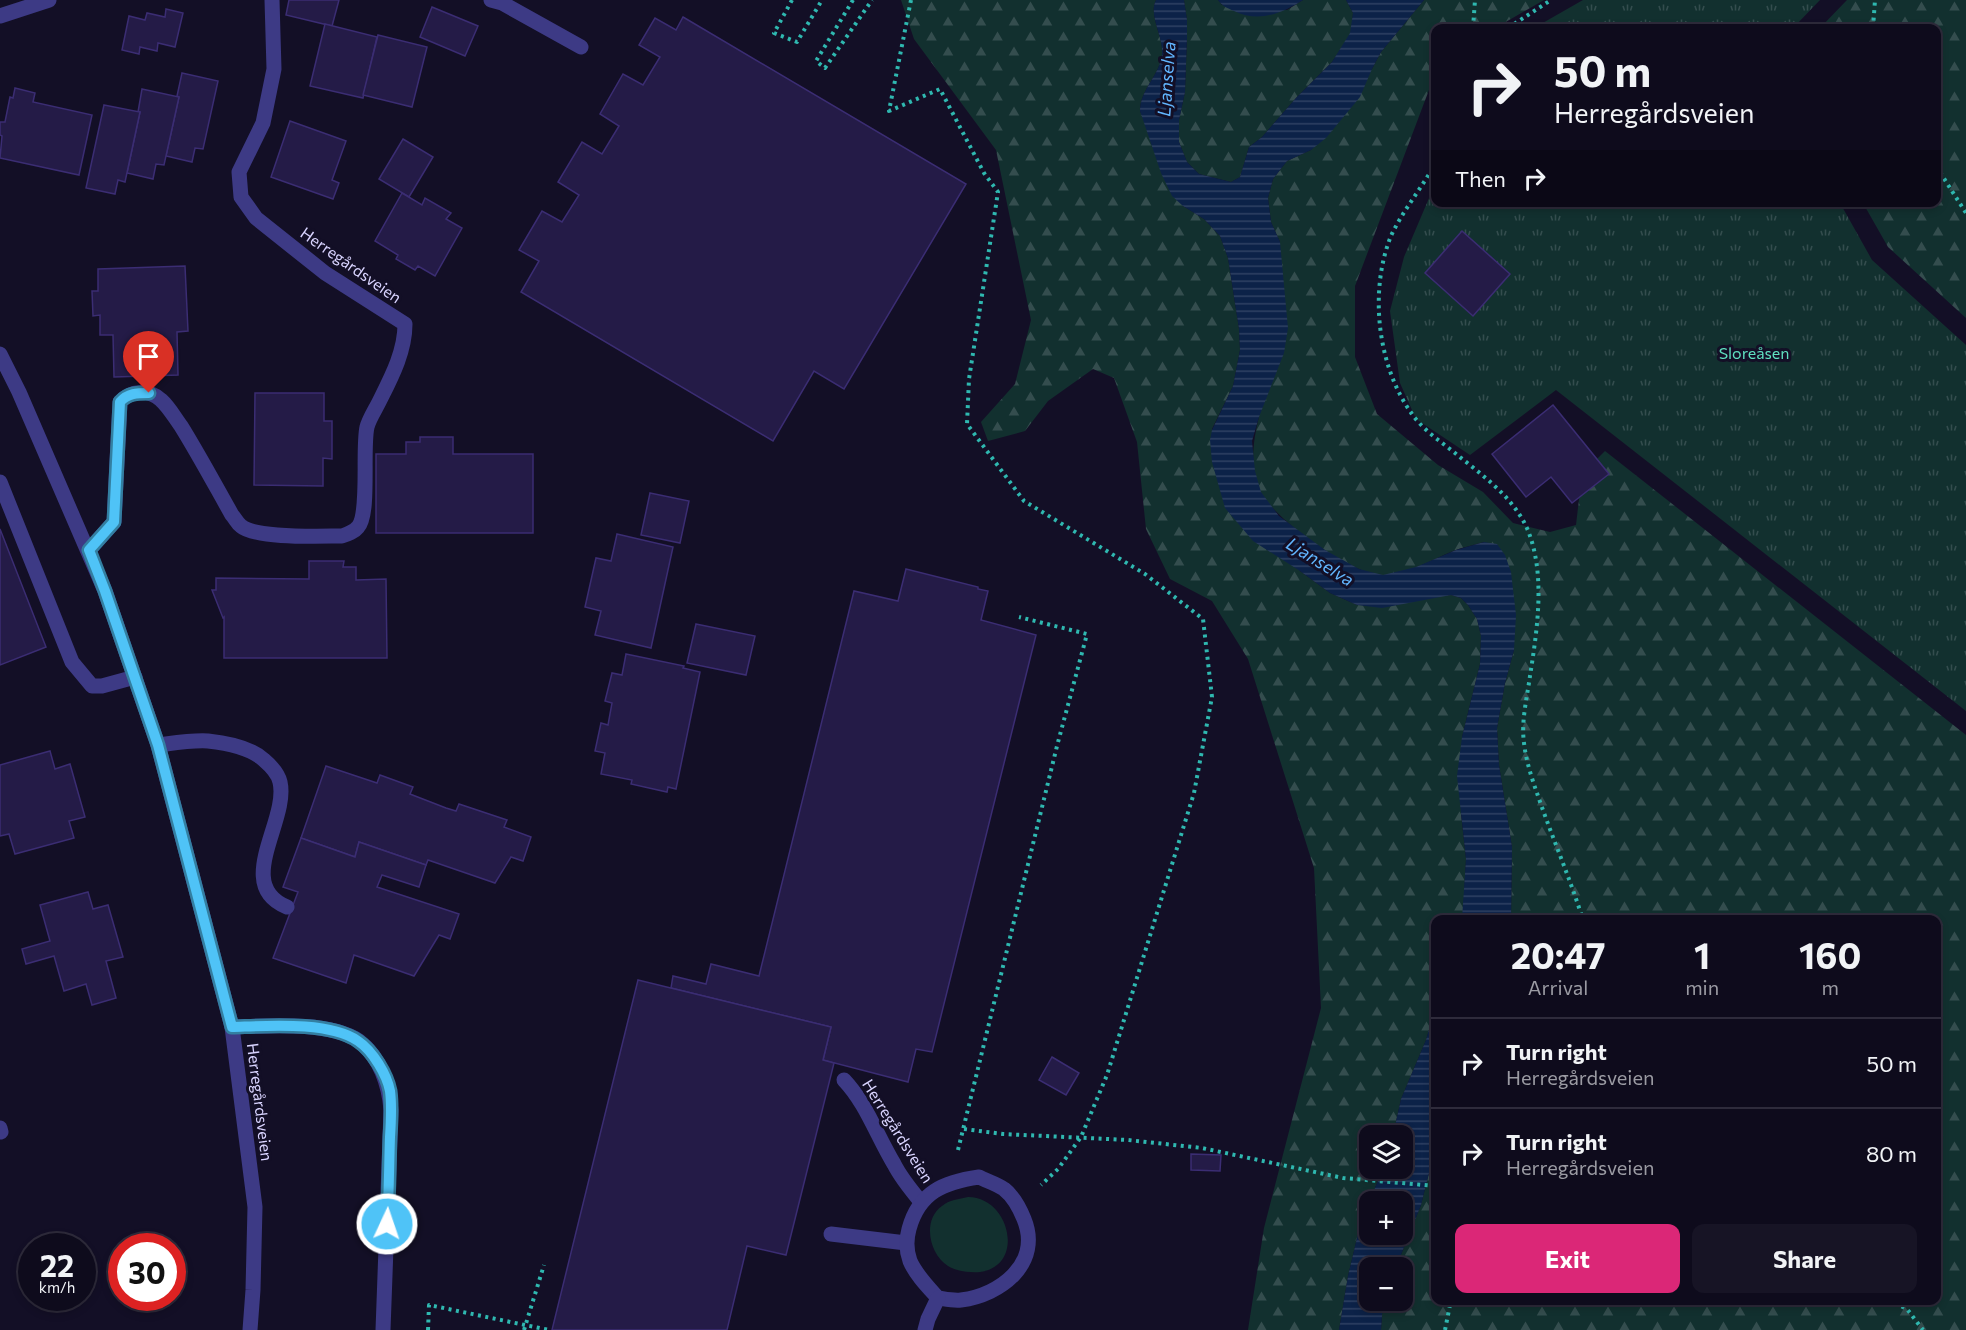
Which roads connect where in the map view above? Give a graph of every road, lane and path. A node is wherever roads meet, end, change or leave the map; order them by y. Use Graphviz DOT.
graph roads {
  1 [pos="49,0"];
  2 [pos="272,0"];
  3 [pos="792,0"];
  4 [pos="822,0"];
  5 [pos="853,0"];
  6 [pos="872,0"];
  7 [pos="911,0"];
  8 [pos="1475,0"];
  9 [pos="1551,0"];
  10 [pos="1875,0"];
  11 [pos="503,1"];
  12 [pos="0,16"];
  13 [pos="1473,24"];
  14 [pos="1514,24"];
  15 [pos="1873,24"];
  16 [pos="581,47"];
  17 [pos="1431,171"];
  18 [pos="1941,174"];
  19 [pos="1966,213"];
  20 [pos="0,354"];
  21 [pos="0,482"];
  22 [pos="89,550"];
  23 [pos="1019,617"];
  24 [pos="135,677"];
  25 [pos="158,745"];
  26 [pos="287,907"];
  27 [pos="1581,915"];
  28 [pos="232,1027"];
  29 [pos="844,1080"];
  30 [pos="963,1129"];
  31 [pos="1081,1137"];
  32 [pos="956,1180"];
  33 [pos="1431,1186"];
  34 [pos="921,1202"];
  35 [pos="1019,1207"];
  36 [pos="831,1234"];
  37 [pos="906,1243"];
  38 [pos="544,1265"];
  39 [pos="938,1298"];
  40 [pos="1450,1305"];
  41 [pos="1898,1305"];
  42 [pos="249,1330"];
  43 [pos="383,1330"];
  44 [pos="428,1330"];
  45 [pos="524,1330"];
  46 [pos="549,1330"];
  47 [pos="925,1330"];
  48 [pos="1445,1330"];
  49 [pos="1923,1330"];
  1 -- 12 [label="street"];
  2 -- 22 [label="street, Herregårdsveien"];
  3 -- 4 [label="path"];
  5 -- 6 [label="path"];
  7 -- 31 [label="path"];
  8 -- 13 [label="path"];
  9 -- 14 [label="path"];
  10 -- 15 [label="path"];
  11 -- 16 [label="street"];
  17 -- 27 [label="path"];
  18 -- 19 [label="path"];
  20 -- 22 [label="street, Herregårdsveien"];
  21 -- 24 [label="street"];
  22 -- 24 [label="street, Herregårdsveien"];
  23 -- 30 [label="path"];
  24 -- 25 [label="street, Herregårdsveien"];
  25 -- 26 [label="street"];
  25 -- 28 [label="street, Herregårdsveien"];
  28 -- 42 [label="street, Herregårdsveien"];
  28 -- 43 [label="street"];
  29 -- 34 [label="street, Herregårdsveien"];
  30 -- 31 [label="path"];
  30 -- 32 [label="path"];
  31 -- 33 [label="path"];
  31 -- 35 [label="path"];
  32 -- 34 [label="street"];
  32 -- 35 [label="street"];
  34 -- 37 [label="street"];
  35 -- 39 [label="street"];
  36 -- 37 [label="street"];
  37 -- 39 [label="street"];
  38 -- 45 [label="path"];
  39 -- 47 [label="street"];
  40 -- 48 [label="path"];
  41 -- 49 [label="path"];
  44 -- 46 [label="path, bridge"];
}
